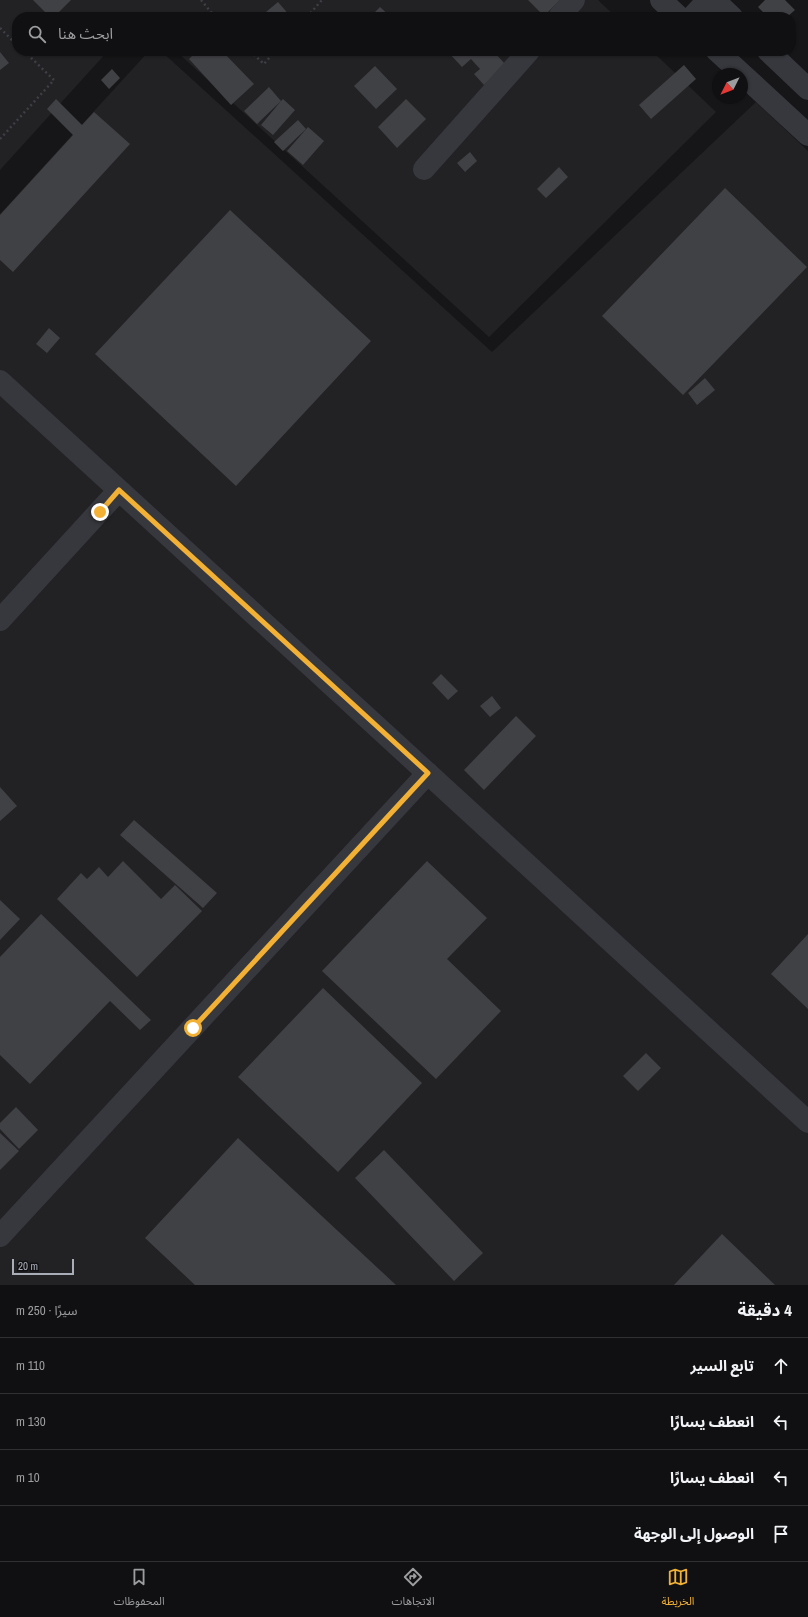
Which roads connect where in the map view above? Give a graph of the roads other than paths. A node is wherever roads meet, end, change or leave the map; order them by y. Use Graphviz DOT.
graph roads {
  1 [pos="574,0"];
  2 [pos="661,0"];
  3 [pos="708,0"];
  4 [pos="714,0"];
  5 [pos="563,12"];
  6 [pos="674,12"];
  7 [pos="697,12"];
  8 [pos="727,12"];
  9 [pos="525,56"];
  10 [pos="722,56"];
  11 [pos="773,56"];
  12 [pos="735,68"];
  13 [pos="748,80"];
  14 [pos="808,89"];
  15 [pos="808,135"];
  16 [pos="424,169"];
  17 [pos="0,381"];
  18 [pos="119,490"];
  19 [pos="0,620"];
  20 [pos="428,773"];
  21 [pos="808,1122"];
  22 [pos="0,1236"];
  1 -- 5 [label="street"];
  2 -- 6 [label="street"];
  3 -- 7 [label="street"];
  4 -- 8 [label="street"];
  9 -- 16 [label="street"];
  10 -- 12 [label="street"];
  11 -- 14 [label="street"];
  13 -- 15 [label="street"];
  17 -- 18 [label="street"];
  18 -- 19 [label="street"];
  18 -- 20 [label="street"];
  20 -- 21 [label="street"];
  20 -- 22 [label="street"];
}
